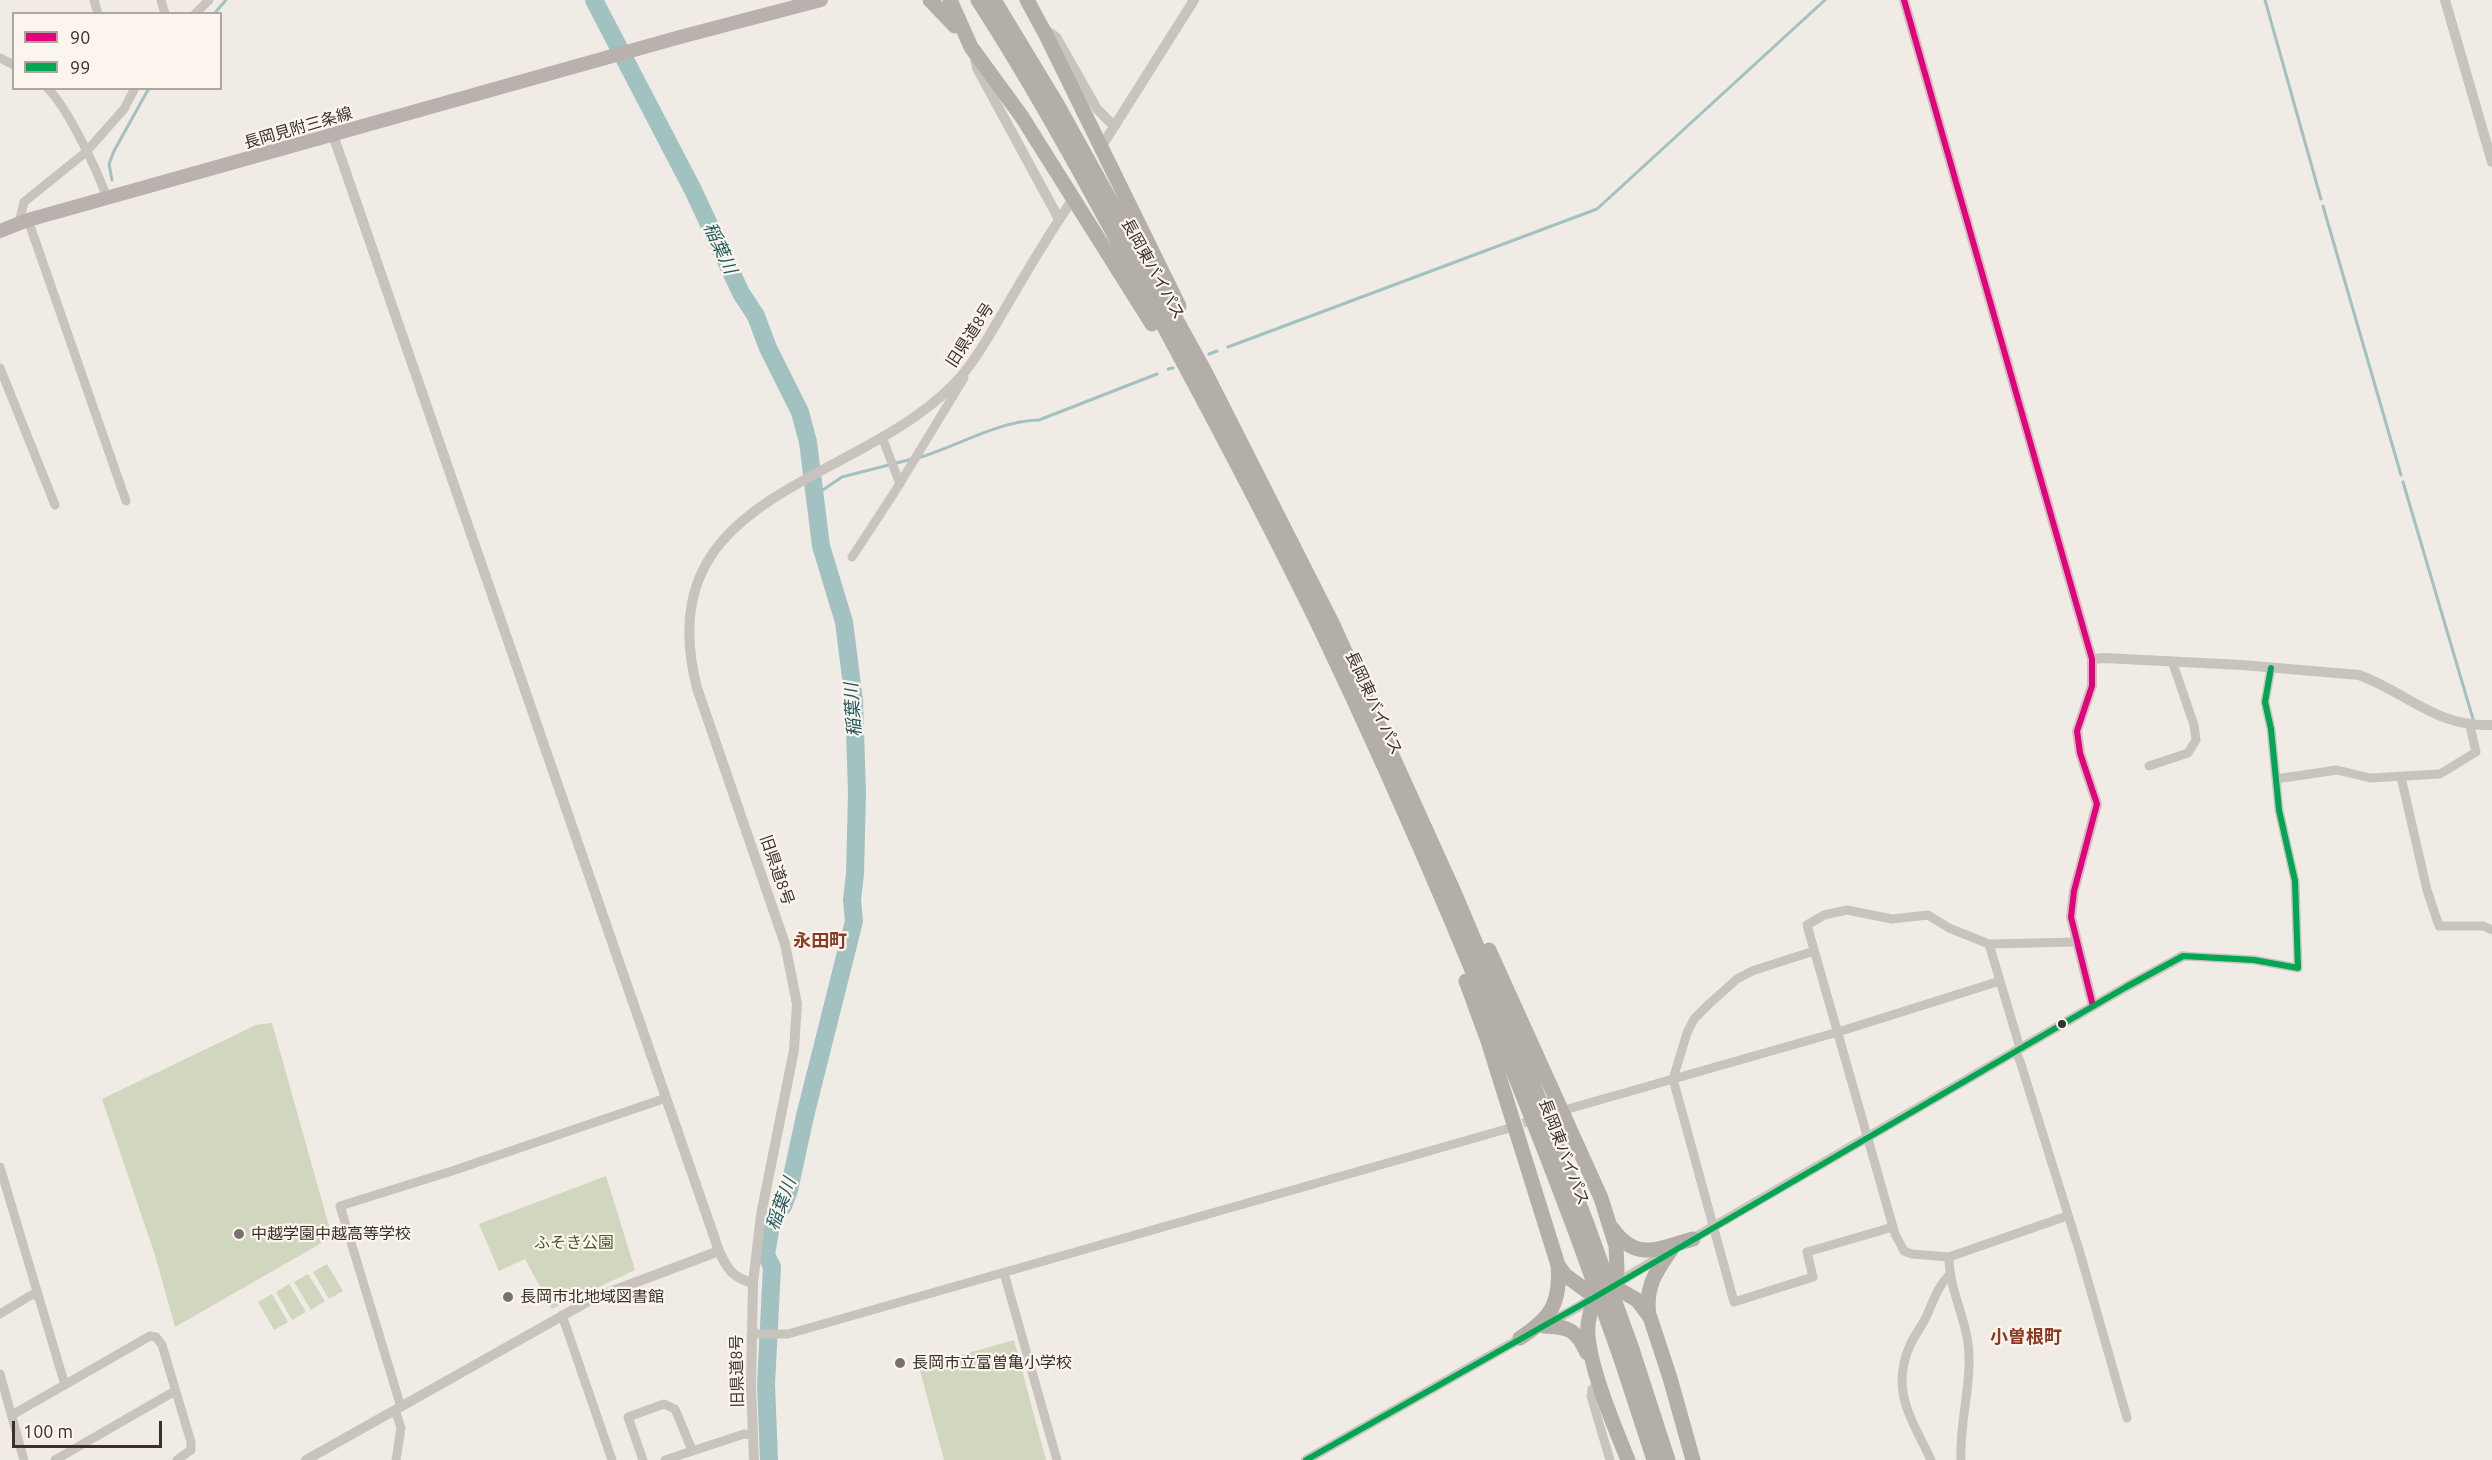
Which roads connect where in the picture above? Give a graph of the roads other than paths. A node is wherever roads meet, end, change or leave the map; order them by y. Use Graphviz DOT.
graph roads {
  1 [pos="209,0"];
  2 [pos="821,0"];
  3 [pos="930,0"];
  4 [pos="950,0"];
  5 [pos="1029,0"];
  6 [pos="1194,0"];
  7 [pos="1904,0"];
  8 [pos="2445,0"];
  9 [pos="984,2"];
  10 [pos="197,12"];
  11 [pos="1039,21"];
  12 [pos="973,50"];
  13 [pos="49,90"];
  14 [pos="133,90"];
  15 [pos="1114,126"];
  16 [pos="333,135"];
  17 [pos="1105,141"];
  18 [pos="86,152"];
  19 [pos="2492,162"];
  20 [pos="107,198"];
  21 [pos="1071,202"];
  22 [pos="1059,219"];
  23 [pos="24,222"];
  24 [pos="0,231"];
  25 [pos="980,352"];
  26 [pos="1183,361"];
  27 [pos="0,368"];
  28 [pos="1204,369"];
  29 [pos="882,437"];
  30 [pos="900,484"];
  31 [pos="126,501"];
  32 [pos="55,505"];
  33 [pos="852,557"];
  34 [pos="2092,659"];
  35 [pos="2172,661"];
  36 [pos="2271,668"];
  37 [pos="2492,725"];
  38 [pos="2470,726"];
  39 [pos="1372,741"];
  40 [pos="2149,766"];
  41 [pos="1399,767"];
  42 [pos="2401,777"];
  43 [pos="2276,779"];
  44 [pos="2492,930"];
  45 [pos="2076,942"];
  46 [pos="1989,944"];
  47 [pos="1814,951"];
  48 [pos="2183,956"];
  49 [pos="2000,981"];
  50 [pos="2093,1006"];
  51 [pos="1838,1032"];
  52 [pos="2018,1050"];
  53 [pos="1673,1079"];
  54 [pos="666,1098"];
  55 [pos="1568,1109"];
  56 [pos="1509,1128"];
  57 [pos="1869,1138"];
  58 [pos="0,1167"];
  59 [pos="2067,1215"];
  60 [pos="1581,1227"];
  61 [pos="1713,1227"];
  62 [pos="1893,1227"];
  63 [pos="1612,1228"];
  64 [pos="1693,1239"];
  65 [pos="1671,1250"];
  66 [pos="719,1251"];
  67 [pos="1949,1257"];
  68 [pos="1558,1265"];
  69 [pos="1004,1273"];
  70 [pos="1949,1275"];
  71 [pos="753,1283"];
  72 [pos="1613,1286"];
  73 [pos="38,1297"];
  74 [pos="1594,1297"];
  75 [pos="0,1314"];
  76 [pos="562,1315"];
  77 [pos="1650,1317"];
  78 [pos="1544,1326"];
  79 [pos="751,1334"];
  80 [pos="1520,1338"];
  81 [pos="1626,1353"];
  82 [pos="0,1374"];
  83 [pos="1599,1379"];
  84 [pos="65,1385"];
  85 [pos="174,1391"];
  86 [pos="398,1408"];
  87 [pos="12,1415"];
  88 [pos="2127,1418"];
  89 [pos="753,1435"];
  90 [pos="692,1450"];
  91 [pos="321,1456"];
  92 [pos="24,1460"];
  93 [pos="55,1460"];
  94 [pos="177,1460"];
  95 [pos="306,1460"];
  96 [pos="396,1460"];
  97 [pos="612,1460"];
  98 [pos="643,1460"];
  99 [pos="665,1460"];
  100 [pos="754,1460"];
  101 [pos="1057,1460"];
  102 [pos="1306,1460"];
  103 [pos="1610,1460"];
  104 [pos="1628,1460"];
  105 [pos="1654,1460"];
  106 [pos="1668,1460"];
  107 [pos="1693,1460"];
  108 [pos="1932,1460"];
  109 [pos="1961,1460"];
  1 -- 10 [label="street"];
  2 -- 16 [label="main road, 長岡見附三条線"];
  3 -- 12 [label="highway"];
  4 -- 12 [label="highway"];
  5 -- 11 [label="highway"];
  6 -- 15 [label="street"];
  7 -- 34 [label="street"];
  8 -- 19 [label="street"];
  9 -- 26 [label="highway, 長岡東バイパス"];
  9 -- 28 [label="highway, 長岡東バイパス"];
  11 -- 15 [label="street"];
  11 -- 28 [label="highway"];
  12 -- 22 [label="street"];
  12 -- 26 [label="highway"];
  13 -- 18 [label="street"];
  14 -- 18 [label="street"];
  15 -- 17 [label="street"];
  16 -- 20 [label="main road, 長岡見附三条線"];
  16 -- 54 [label="street"];
  18 -- 20 [label="street"];
  18 -- 23 [label="street"];
  20 -- 23 [label="main road, 長岡見附三条線"];
  21 -- 22 [label="street, 旧県道8号"];
  22 -- 25 [label="street, 旧県道8号"];
  23 -- 24 [label="main road, 長岡見附三条線"];
  23 -- 31 [label="street"];
  25 -- 29 [label="street, 旧県道8号"];
  25 -- 30 [label="street"];
  26 -- 39 [label="highway, 長岡東バイパス"];
  27 -- 32 [label="street"];
  28 -- 41 [label="highway, 長岡東バイパス"];
  29 -- 30 [label="street"];
  29 -- 71 [label="street, 旧県道8号"];
  30 -- 33 [label="street"];
  34 -- 35 [label="street"];
  34 -- 45 [label="street"];
  35 -- 36 [label="street"];
  35 -- 40 [label="street"];
  36 -- 38 [label="street"];
  36 -- 43 [label="street"];
  37 -- 38 [label="street"];
  38 -- 42 [label="street"];
  39 -- 60 [label="highway, 長岡東バイパス"];
  39 -- 68 [label="highway"];
  41 -- 60 [label="highway, 長岡東バイパス"];
  41 -- 63 [label="highway"];
  42 -- 43 [label="street"];
  42 -- 44 [label="street"];
  43 -- 48 [label="street"];
  45 -- 46 [label="street"];
  45 -- 50 [label="street"];
  46 -- 47 [label="street"];
  46 -- 49 [label="street"];
  47 -- 51 [label="street"];
  47 -- 53 [label="street"];
  48 -- 50 [label="street"];
  49 -- 51 [label="street"];
  49 -- 52 [label="street"];
  50 -- 52 [label="street"];
  51 -- 53 [label="street"];
  51 -- 57 [label="street"];
  52 -- 57 [label="street"];
  52 -- 59 [label="street"];
  53 -- 55 [label="street"];
  53 -- 61 [label="street"];
  54 -- 66 [label="street"];
  54 -- 86 [label="street"];
  56 -- 69 [label="street"];
  57 -- 61 [label="street"];
  57 -- 62 [label="street"];
  58 -- 73 [label="street"];
  59 -- 67 [label="street"];
  59 -- 88 [label="street"];
  60 -- 81 [label="highway, 長岡東バイパス, bridge"];
  61 -- 62 [label="street"];
  61 -- 64 [label="street"];
  62 -- 67 [label="street"];
  63 -- 64 [label="highway"];
  63 -- 72 [label="highway"];
  64 -- 65 [label="street"];
  65 -- 72 [label="street"];
  65 -- 77 [label="highway"];
  66 -- 71 [label="street"];
  66 -- 76 [label="street"];
  67 -- 70 [label="street"];
  68 -- 74 [label="highway"];
  68 -- 80 [label="highway"];
  69 -- 79 [label="street"];
  69 -- 101 [label="street"];
  70 -- 108 [label="street"];
  70 -- 109 [label="street"];
  71 -- 79 [label="street, 旧県道8号"];
  72 -- 74 [label="street"];
  72 -- 77 [label="highway"];
  73 -- 75 [label="street"];
  73 -- 84 [label="street"];
  74 -- 78 [label="street"];
  74 -- 83 [label="highway"];
  76 -- 86 [label="street"];
  76 -- 97 [label="street"];
  77 -- 107 [label="highway"];
  78 -- 80 [label="street"];
  78 -- 83 [label="highway"];
  79 -- 89 [label="street, 旧県道8号"];
  80 -- 102 [label="street"];
  81 -- 105 [label="highway, 長岡東バイパス"];
  81 -- 106 [label="highway, 長岡東バイパス"];
  82 -- 87 [label="street"];
  83 -- 103 [label="street"];
  83 -- 104 [label="highway"];
  84 -- 85 [label="street"];
  84 -- 87 [label="street"];
  85 -- 93 [label="street"];
  85 -- 94 [label="street"];
  86 -- 91 [label="street"];
  86 -- 96 [label="street"];
  87 -- 92 [label="street"];
  89 -- 90 [label="street"];
  89 -- 100 [label="street, 旧県道8号"];
  90 -- 98 [label="street"];
  90 -- 99 [label="street"];
  91 -- 95 [label="street"];
}
